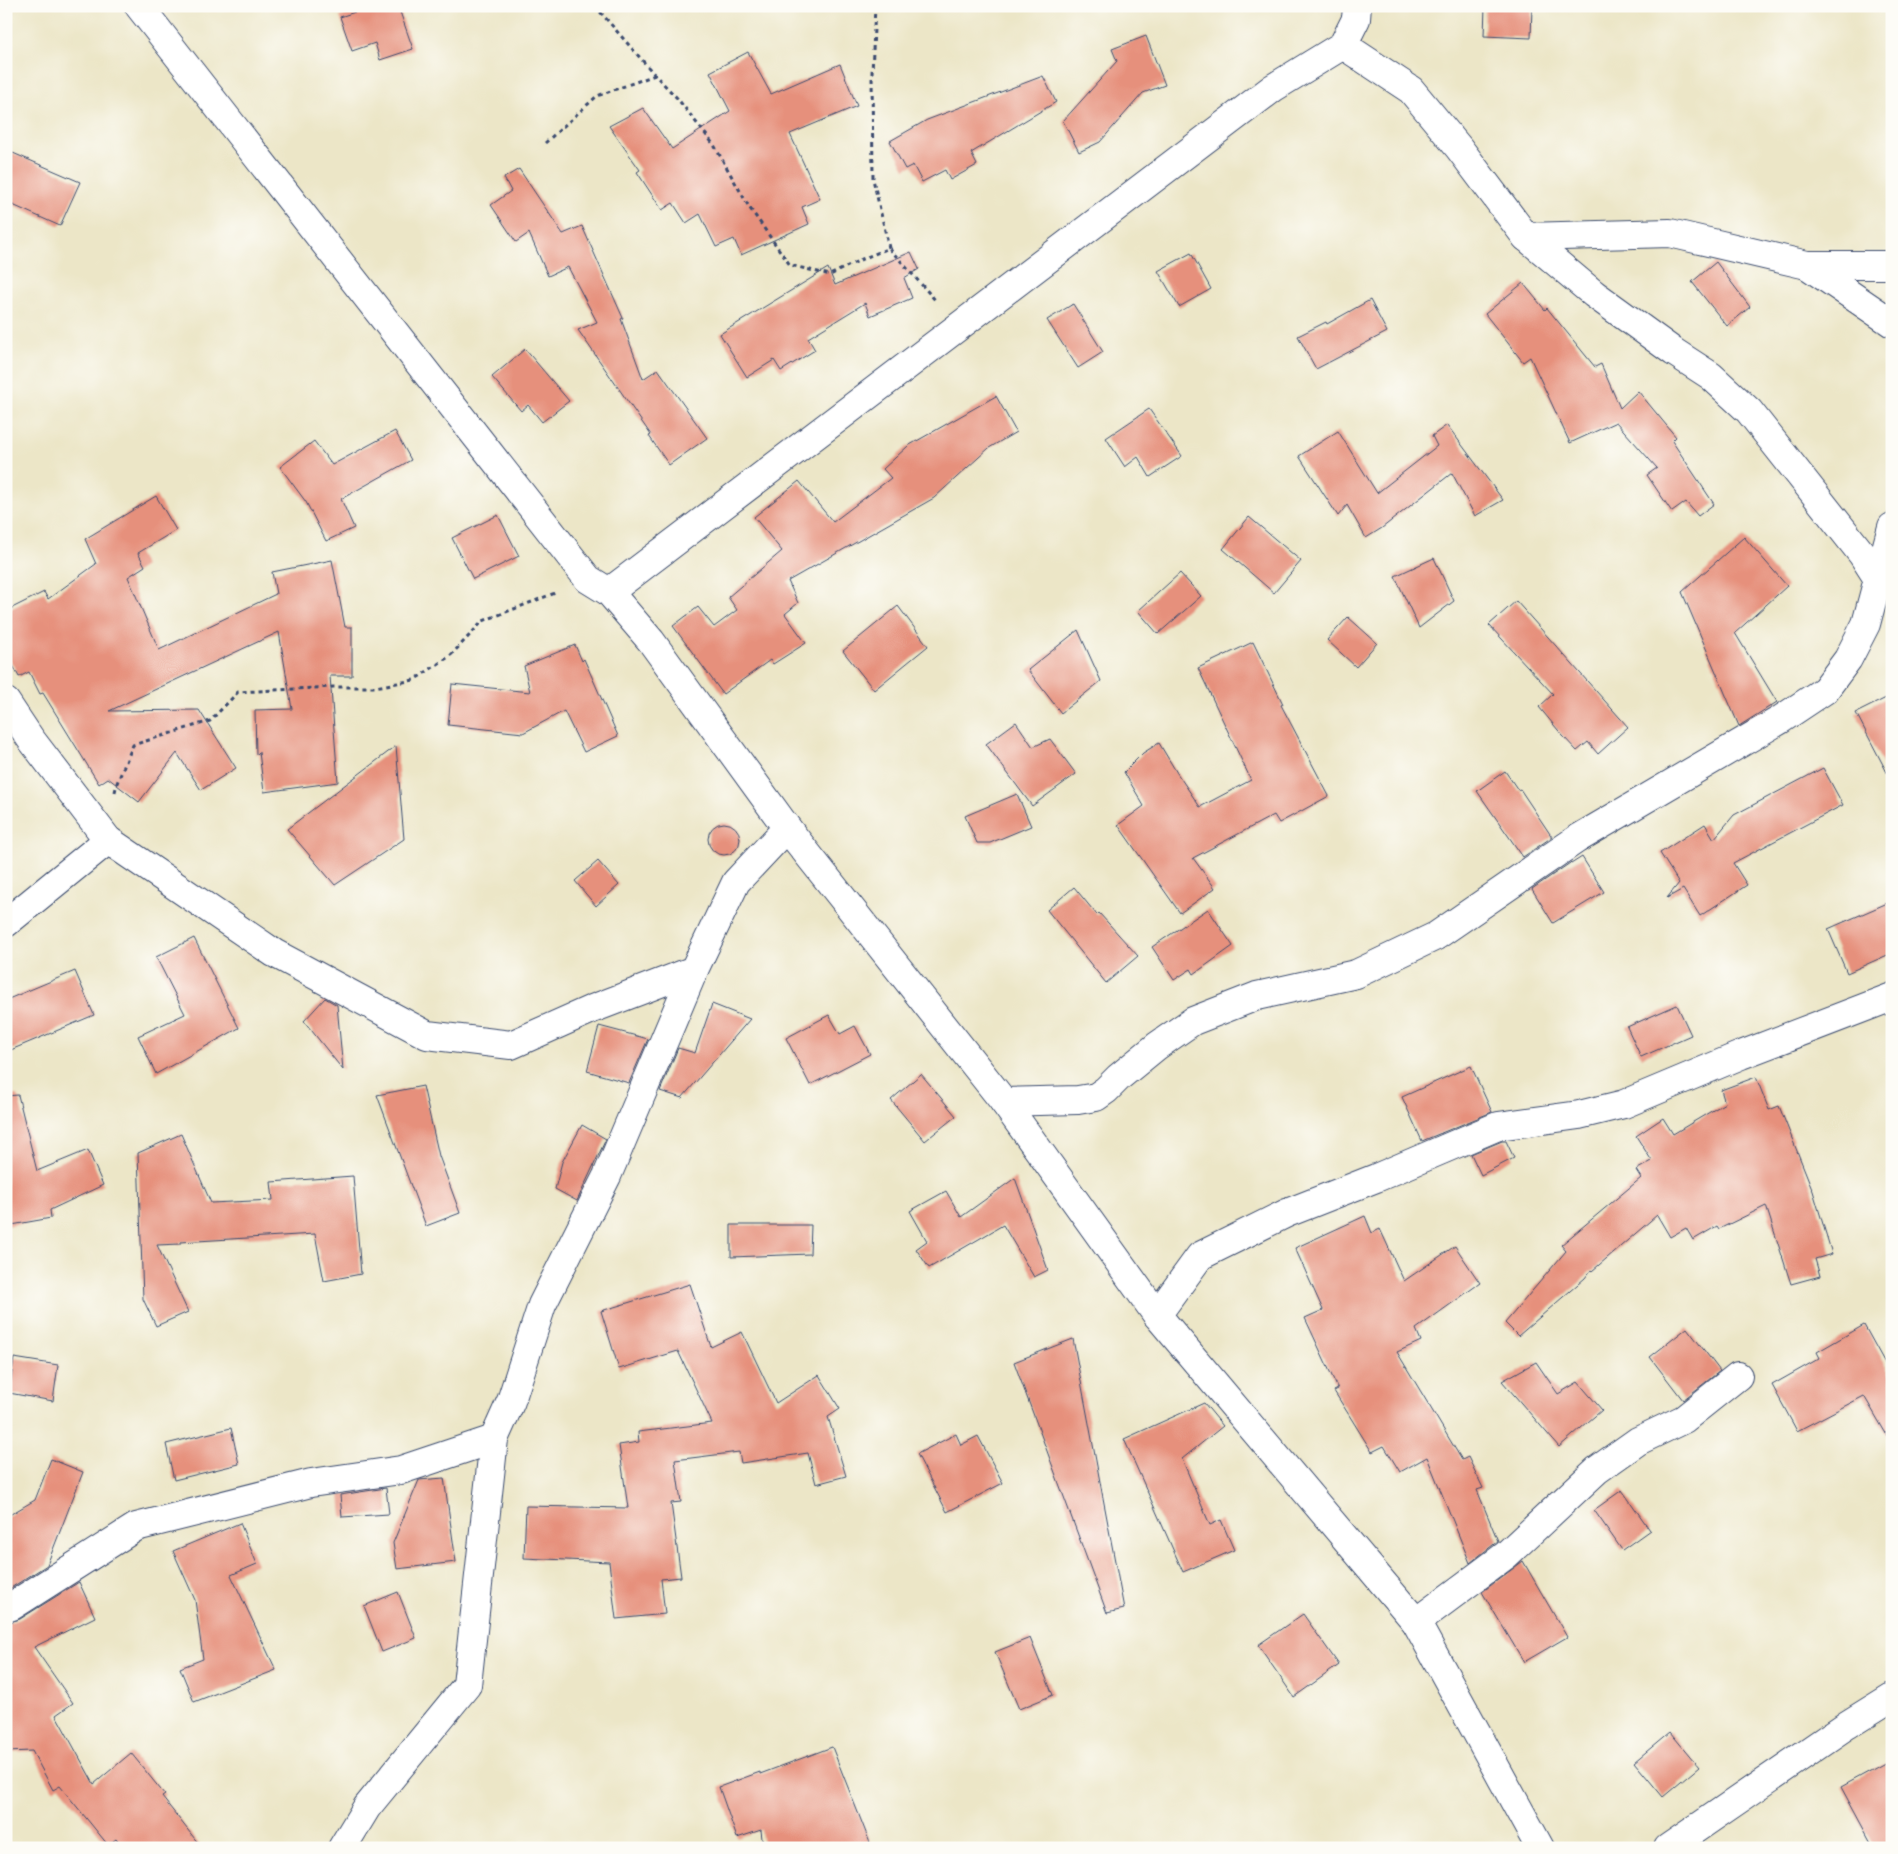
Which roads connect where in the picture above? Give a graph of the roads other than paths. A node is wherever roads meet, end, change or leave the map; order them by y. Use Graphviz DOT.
graph roads {
  1 [pos="139,6"];
  2 [pos="1357,6"];
  3 [pos="1343,45"];
  4 [pos="1526,237"];
  5 [pos="1806,265"];
  6 [pos="1892,265"];
  7 [pos="1892,323"];
  8 [pos="1892,528"];
  9 [pos="1878,579"];
  10 [pos="598,586"];
  11 [pos="6,702"];
  12 [pos="787,828"];
  13 [pos="108,840"];
  14 [pos="6,923"];
  15 [pos="694,970"];
  16 [pos="1892,997"];
  17 [pos="1004,1102"];
  18 [pos="1157,1315"];
  19 [pos="1738,1376"];
  20 [pos="494,1440"];
  21 [pos="8,1603"];
  22 [pos="1416,1622"];
  23 [pos="1892,1697"];
  24 [pos="342,1848"];
  25 [pos="1540,1848"];
  26 [pos="1668,1848"];
  1 -- 10 [label="street"];
  2 -- 3 [label="street"];
  3 -- 4 [label="street"];
  3 -- 10 [label="street"];
  4 -- 5 [label="street"];
  4 -- 9 [label="street"];
  5 -- 6 [label="street"];
  5 -- 7 [label="street"];
  8 -- 9 [label="street"];
  9 -- 17 [label="street"];
  10 -- 12 [label="street"];
  11 -- 13 [label="street"];
  12 -- 15 [label="street"];
  12 -- 17 [label="street"];
  13 -- 14 [label="street"];
  13 -- 15 [label="street"];
  15 -- 20 [label="street"];
  16 -- 18 [label="street"];
  17 -- 18 [label="street"];
  18 -- 22 [label="street"];
  19 -- 22 [label="street"];
  20 -- 21 [label="street"];
  20 -- 24 [label="street"];
  22 -- 25 [label="street"];
  23 -- 26 [label="street"];
}
